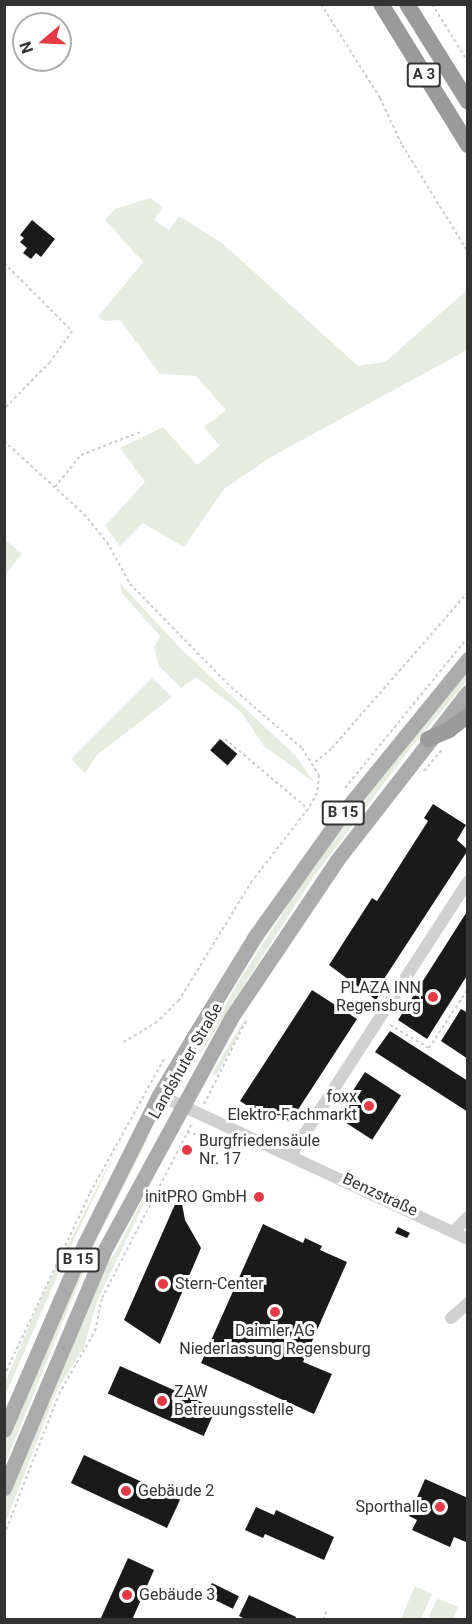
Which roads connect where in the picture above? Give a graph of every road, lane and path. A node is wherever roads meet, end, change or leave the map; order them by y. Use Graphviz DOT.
graph roads {
  1 [pos="321,4"];
  2 [pos="381,4"];
  3 [pos="407,4"];
  4 [pos="432,4"];
  5 [pos="468,62"];
  6 [pos="468,102"];
  7 [pos="468,145"];
  8 [pos="468,252"];
  9 [pos="4,263"];
  10 [pos="4,409"];
  11 [pos="142,431"];
  12 [pos="4,441"];
  13 [pos="55,487"];
  14 [pos="468,592"];
  15 [pos="468,659"];
  16 [pos="468,692"];
  17 [pos="468,715"];
  18 [pos="225,739"];
  19 [pos="428,739"];
  20 [pos="445,746"];
  21 [pos="314,762"];
  22 [pos="424,772"];
  23 [pos="308,809"];
  24 [pos="468,881"];
  25 [pos="468,989"];
  26 [pos="250,1010"];
  27 [pos="380,1019"];
  28 [pos="124,1042"];
  29 [pos="155,1072"];
  30 [pos="159,1095"];
  31 [pos="181,1106"];
  32 [pos="198,1114"];
  33 [pos="291,1155"];
  34 [pos="468,1217"];
  35 [pos="455,1230"];
  36 [pos="468,1239"];
  37 [pos="468,1303"];
  38 [pos="451,1318"];
  39 [pos="4,1376"];
  40 [pos="4,1430"];
  41 [pos="4,1488"];
  42 [pos="4,1535"];
  43 [pos="327,1610"];
  44 [pos="323,1620"];
  1 -- 8 [label="path"];
  2 -- 7 [label="highway, A 3"];
  3 -- 6 [label="highway, A 3"];
  4 -- 5 [label="path"];
  9 -- 10 [label="path"];
  11 -- 13 [label="path"];
  12 -- 13 [label="path"];
  13 -- 21 [label="path"];
  14 -- 21 [label="path"];
  15 -- 30 [label="main road, Landshuter Straße / B 15"];
  16 -- 19 [label="main road, Landshuter Straße / B 15"];
  17 -- 19 [label="highway"];
  18 -- 23 [label="path"];
  19 -- 31 [label="main road, Landshuter Straße / B 15"];
  20 -- 22 [label="path"];
  21 -- 23 [label="path"];
  23 -- 28 [label="path"];
  24 -- 27 [label="street"];
  25 -- 27 [label="path"];
  26 -- 32 [label="path"];
  27 -- 33 [label="street"];
  29 -- 39 [label="path"];
  30 -- 31 [label="street, Benzstraße"];
  30 -- 40 [label="main road, Landshuter Straße / B 15"];
  31 -- 32 [label="street, Benzstraße"];
  31 -- 41 [label="main road, Landshuter Straße / B 15"];
  32 -- 33 [label="street, Benzstraße"];
  32 -- 42 [label="path"];
  33 -- 35 [label="street, Benzstraße"];
  34 -- 35 [label="street"];
  35 -- 36 [label="street, Benzstraße"];
  37 -- 38 [label="street"];
  43 -- 44 [label="path"];
}
